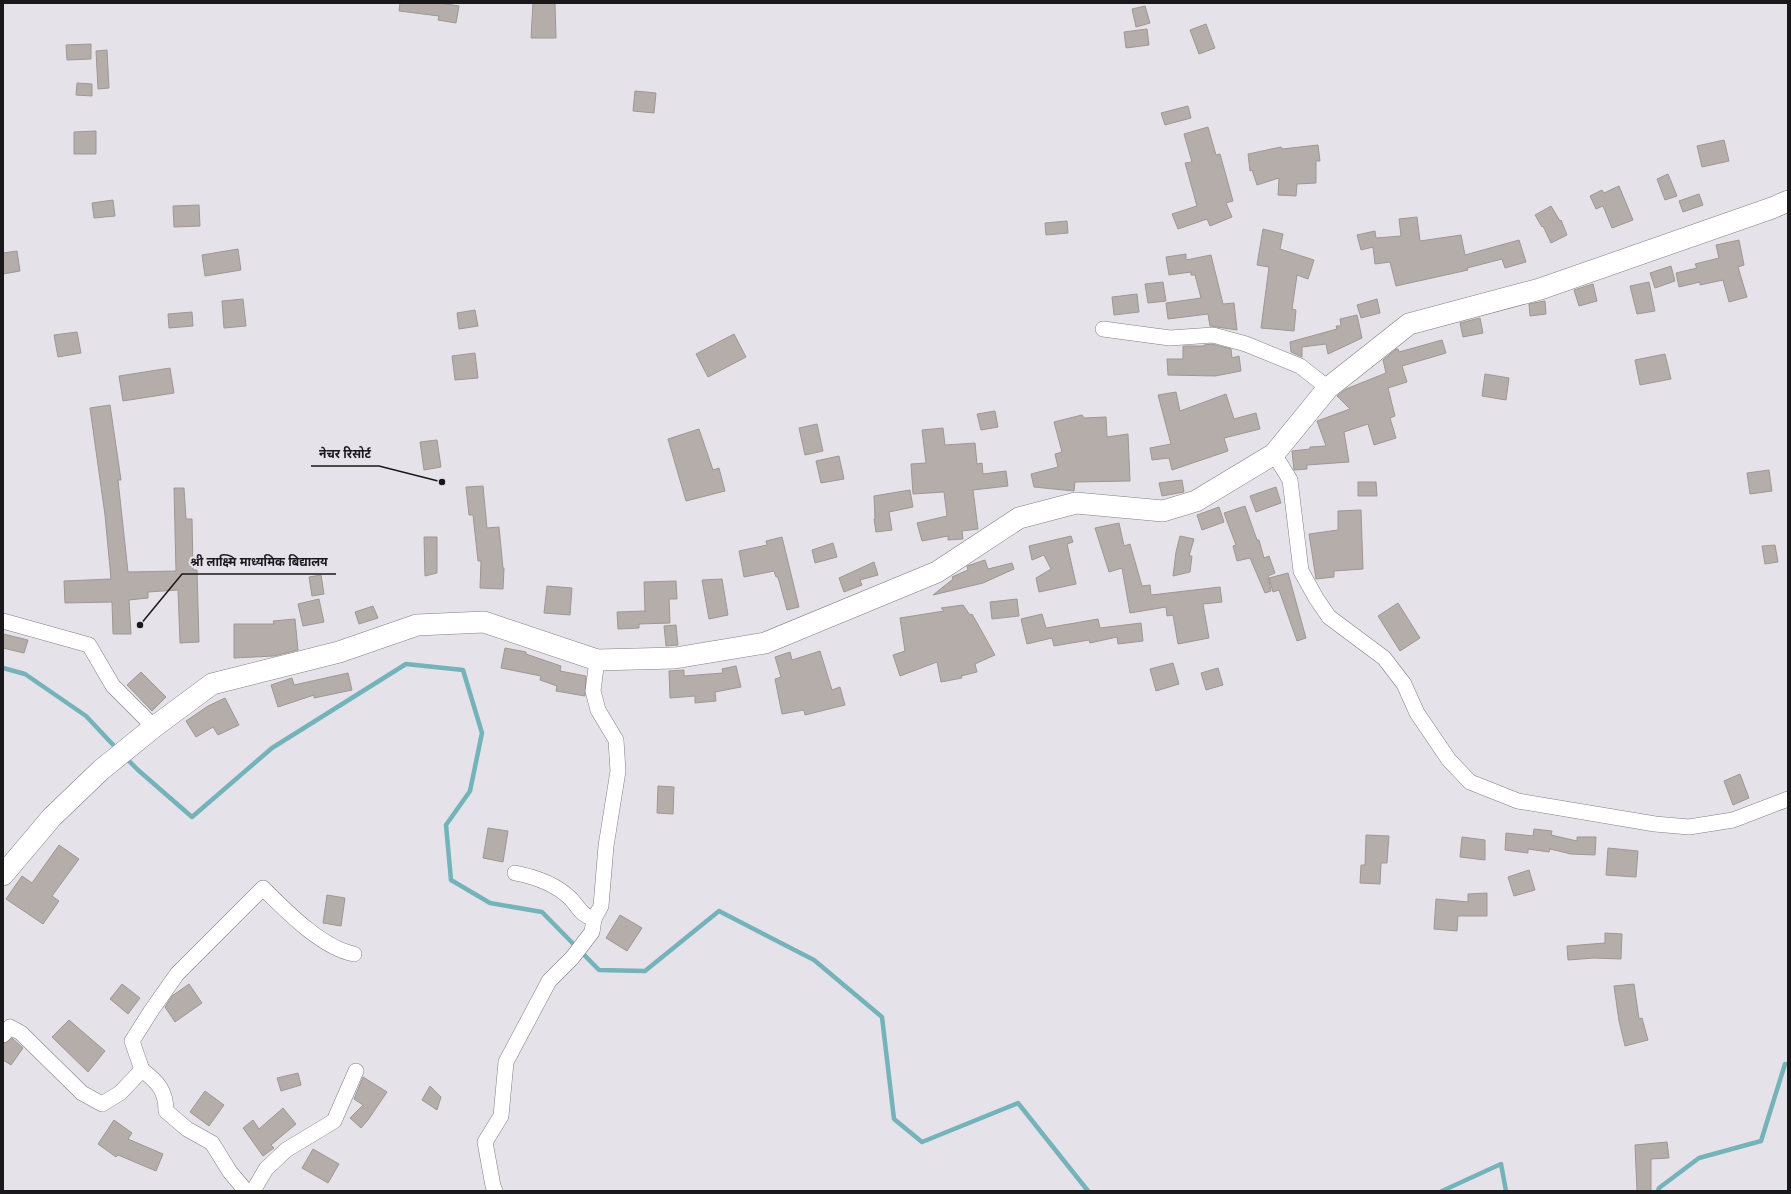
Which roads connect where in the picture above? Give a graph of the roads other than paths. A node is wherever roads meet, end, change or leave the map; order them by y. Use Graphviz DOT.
graph roads {
  1 [pos="1788,200"];
  2 [pos="1103,329"];
  3 [pos="1328,388"];
  4 [pos="1274,454"];
  5 [pos="3,622"];
  6 [pos="597,660"];
  7 [pos="150,731"];
  8 [pos="1788,799"];
  9 [pos="515,873"];
  10 [pos="3,875"];
  11 [pos="594,919"];
  12 [pos="354,954"];
  13 [pos="3,1035"];
  14 [pos="142,1070"];
  15 [pos="356,1071"];
  16 [pos="246,1191"];
  17 [pos="253,1191"];
  18 [pos="495,1191"];
  1 -- 3 [label="street"];
  2 -- 3 [label="street"];
  3 -- 4 [label="street"];
  4 -- 6 [label="street"];
  4 -- 8 [label="street"];
  5 -- 7 [label="street"];
  6 -- 7 [label="street"];
  6 -- 11 [label="street"];
  7 -- 10 [label="street"];
  9 -- 11 [label="street"];
  11 -- 18 [label="street"];
  12 -- 14 [label="street"];
  13 -- 14 [label="street"];
  14 -- 16 [label="street"];
  15 -- 17 [label="street"];
}
